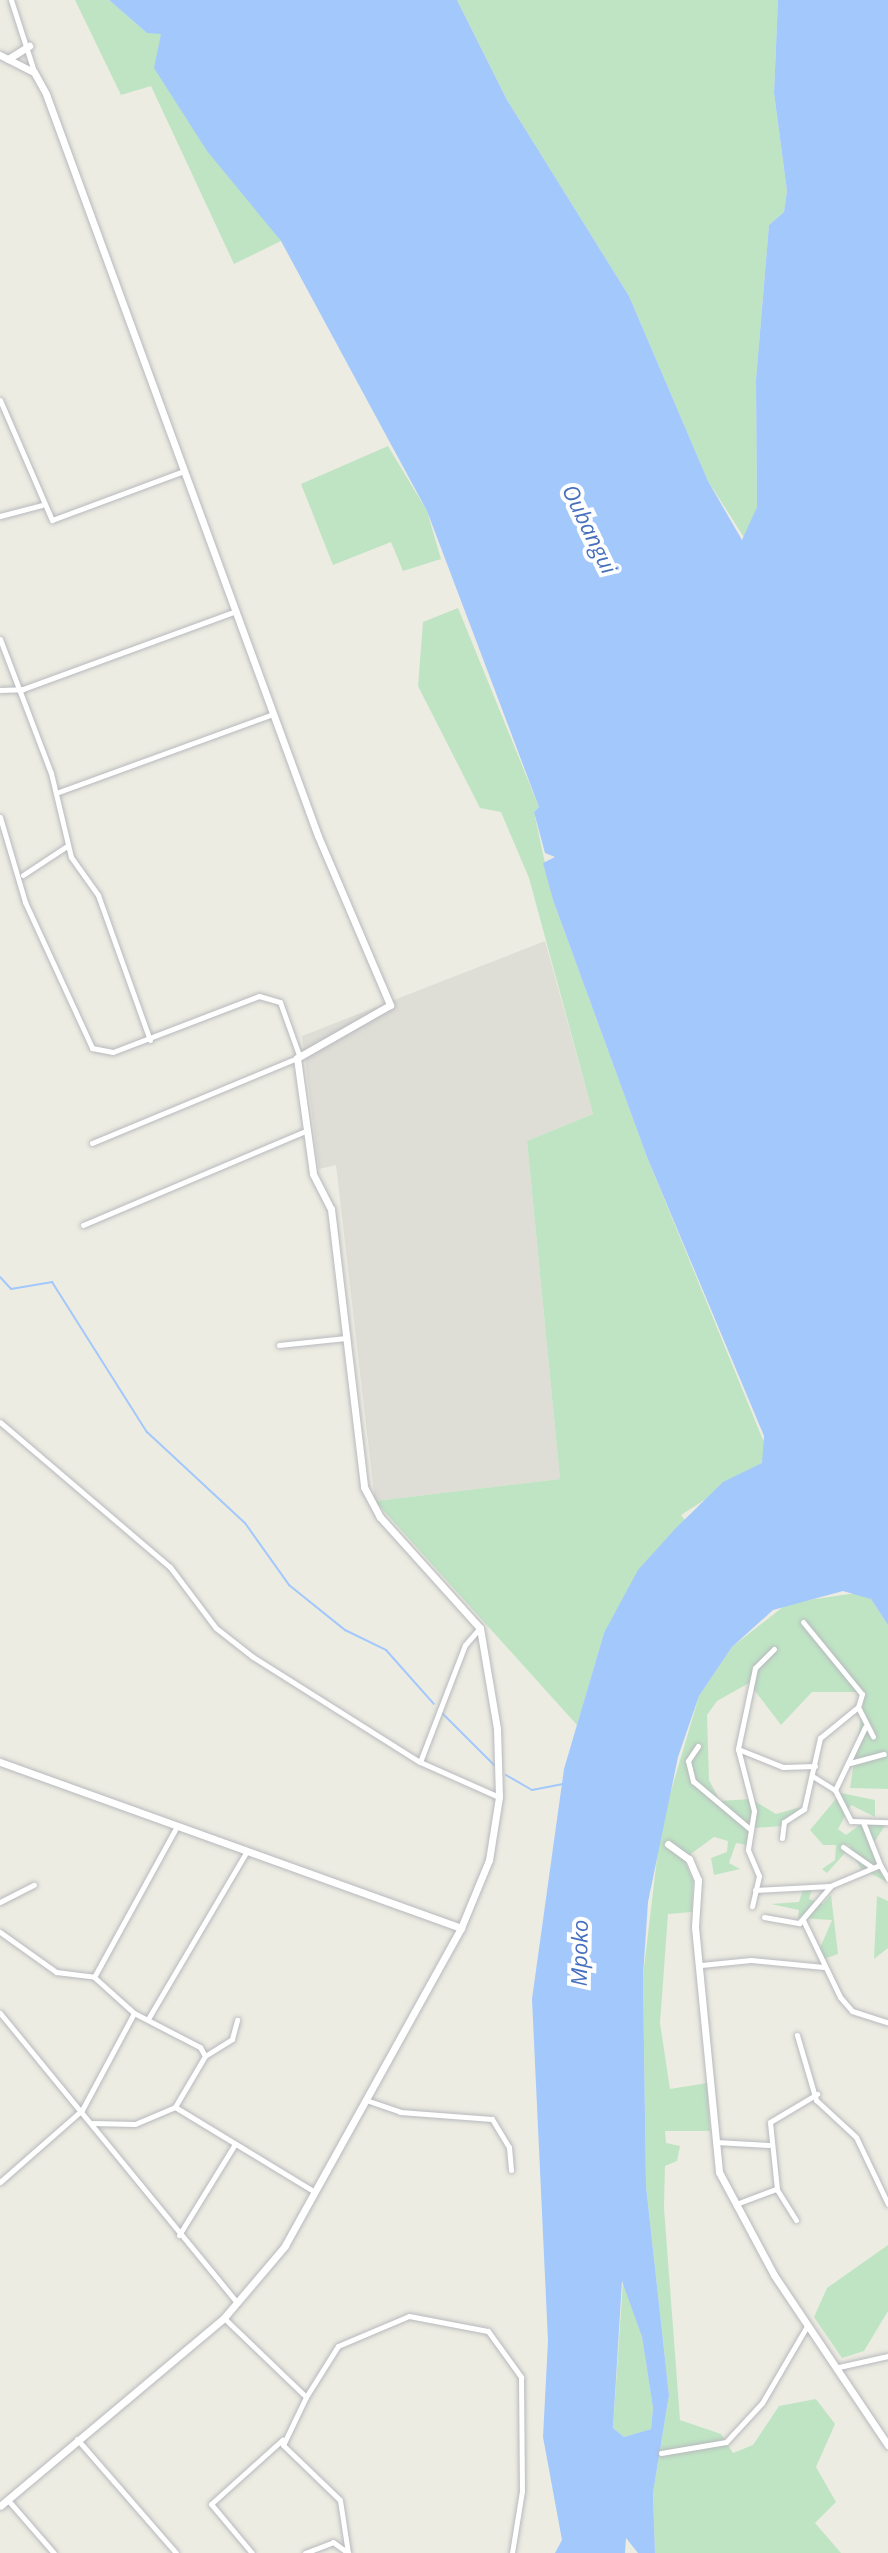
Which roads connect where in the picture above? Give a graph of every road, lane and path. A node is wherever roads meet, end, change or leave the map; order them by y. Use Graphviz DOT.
graph roads {
  1 [pos="11,0"];
  2 [pos="29,46"];
  3 [pos="4,57"];
  4 [pos="34,72"];
  5 [pos="0,400"];
  6 [pos="184,471"];
  7 [pos="42,505"];
  8 [pos="0,516"];
  9 [pos="236,611"];
  10 [pos="0,639"];
  11 [pos="23,689"];
  12 [pos="0,690"];
  13 [pos="274,713"];
  14 [pos="56,793"];
  15 [pos="0,817"];
  16 [pos="67,846"];
  17 [pos="23,875"];
  18 [pos="150,1040"];
  19 [pos="298,1056"];
  20 [pos="309,1129"];
  21 [pos="92,1143"];
  22 [pos="83,1225"];
  23 [pos="346,1338"];
  24 [pos="279,1345"];
  25 [pos="0,1422"];
  26 [pos="803,1622"];
  27 [pos="480,1628"];
  28 [pos="774,1649"];
  29 [pos="858,1707"];
  30 [pos="865,1727"];
  31 [pos="873,1736"];
  32 [pos="698,1746"];
  33 [pos="738,1749"];
  34 [pos="884,1754"];
  35 [pos="0,1762"];
  36 [pos="420,1762"];
  37 [pos="850,1763"];
  38 [pos="815,1766"];
  39 [pos="814,1777"];
  40 [pos="835,1790"];
  41 [pos="499,1797"];
  42 [pos="863,1822"];
  43 [pos="888,1822"];
  44 [pos="176,1828"];
  45 [pos="750,1829"];
  46 [pos="782,1838"];
  47 [pos="668,1844"];
  48 [pos="843,1847"];
  49 [pos="248,1850"];
  50 [pos="876,1866"];
  51 [pos="887,1876"];
  52 [pos="34,1885"];
  53 [pos="830,1886"];
  54 [pos="755,1890"];
  55 [pos="0,1902"];
  56 [pos="752,1906"];
  57 [pos="764,1917"];
  58 [pos="803,1920"];
  59 [pos="461,1928"];
  60 [pos="0,1932"];
  61 [pos="701,1965"];
  62 [pos="824,1967"];
  63 [pos="94,1977"];
  64 [pos="0,2013"];
  65 [pos="134,2013"];
  66 [pos="148,2019"];
  67 [pos="237,2020"];
  68 [pos="888,2023"];
  69 [pos="797,2035"];
  70 [pos="205,2056"];
  71 [pos="817,2094"];
  72 [pos="366,2100"];
  73 [pos="175,2107"];
  74 [pos="82,2110"];
  75 [pos="90,2122"];
  76 [pos="716,2142"];
  77 [pos="235,2144"];
  78 [pos="769,2145"];
  79 [pos="511,2170"];
  80 [pos="0,2182"];
  81 [pos="777,2189"];
  82 [pos="315,2192"];
  83 [pos="736,2204"];
  84 [pos="888,2204"];
  85 [pos="796,2220"];
  86 [pos="179,2235"];
  87 [pos="238,2304"];
  88 [pos="224,2318"];
  89 [pos="807,2326"];
  90 [pos="888,2356"];
  91 [pos="839,2367"];
  92 [pos="306,2397"];
  93 [pos="76,2438"];
  94 [pos="283,2439"];
  95 [pos="888,2445"];
  96 [pos="661,2453"];
  97 [pos="7,2499"];
  98 [pos="0,2506"];
  99 [pos="54,2553"];
  100 [pos="176,2553"];
  101 [pos="252,2553"];
  102 [pos="305,2553"];
  103 [pos="348,2553"];
  104 [pos="512,2553"];
  1 -- 2 [label="street"];
  2 -- 3 [label="street"];
  2 -- 4 [label="street"];
  3 -- 4 [label="street"];
  4 -- 6 [label="street"];
  5 -- 7 [label="street"];
  6 -- 7 [label="street"];
  6 -- 9 [label="street"];
  7 -- 8 [label="street"];
  9 -- 11 [label="street"];
  9 -- 13 [label="street"];
  10 -- 11 [label="street"];
  11 -- 12 [label="street"];
  11 -- 14 [label="street"];
  13 -- 14 [label="street"];
  13 -- 19 [label="street"];
  14 -- 16 [label="street"];
  15 -- 17 [label="street"];
  16 -- 17 [label="street"];
  16 -- 18 [label="street"];
  17 -- 18 [label="street"];
  18 -- 19 [label="street"];
  19 -- 20 [label="street"];
  19 -- 21 [label="street"];
  20 -- 22 [label="street"];
  20 -- 23 [label="street"];
  23 -- 24 [label="street"];
  23 -- 27 [label="street"];
  25 -- 36 [label="street"];
  26 -- 29 [label="street"];
  27 -- 36 [label="street"];
  27 -- 41 [label="street"];
  28 -- 33 [label="street"];
  29 -- 30 [label="street"];
  29 -- 38 [label="street"];
  30 -- 31 [label="street"];
  30 -- 37 [label="street"];
  32 -- 45 [label="street"];
  33 -- 38 [label="street"];
  33 -- 45 [label="street"];
  34 -- 37 [label="street"];
  35 -- 44 [label="street"];
  36 -- 41 [label="street"];
  37 -- 40 [label="street"];
  38 -- 39 [label="street"];
  39 -- 40 [label="street"];
  39 -- 46 [label="street"];
  40 -- 42 [label="street"];
  41 -- 59 [label="street"];
  42 -- 43 [label="street"];
  42 -- 50 [label="street"];
  44 -- 49 [label="street"];
  44 -- 63 [label="street"];
  45 -- 54 [label="street"];
  47 -- 61 [label="street"];
  48 -- 50 [label="street"];
  49 -- 59 [label="street"];
  49 -- 66 [label="street"];
  50 -- 51 [label="street"];
  50 -- 53 [label="street"];
  52 -- 55 [label="street"];
  53 -- 54 [label="street"];
  53 -- 58 [label="street"];
  54 -- 56 [label="street"];
  57 -- 58 [label="street"];
  58 -- 62 [label="street"];
  59 -- 72 [label="street"];
  60 -- 63 [label="street"];
  61 -- 62 [label="street"];
  61 -- 76 [label="street"];
  62 -- 68 [label="street"];
  63 -- 65 [label="street"];
  64 -- 74 [label="street"];
  65 -- 66 [label="street"];
  65 -- 74 [label="street"];
  66 -- 70 [label="street"];
  67 -- 70 [label="street"];
  69 -- 71 [label="street"];
  70 -- 73 [label="street"];
  71 -- 78 [label="street"];
  71 -- 84 [label="street"];
  72 -- 79 [label="street"];
  72 -- 82 [label="street"];
  73 -- 75 [label="street"];
  73 -- 77 [label="street"];
  74 -- 75 [label="street"];
  74 -- 80 [label="street"];
  75 -- 86 [label="street"];
  76 -- 78 [label="street"];
  76 -- 83 [label="street"];
  77 -- 82 [label="street"];
  77 -- 86 [label="street"];
  78 -- 81 [label="street"];
  81 -- 83 [label="street"];
  81 -- 85 [label="street"];
  82 -- 87 [label="street"];
  83 -- 89 [label="street"];
  86 -- 87 [label="street"];
  87 -- 88 [label="street"];
  88 -- 92 [label="street"];
  88 -- 93 [label="street"];
  89 -- 91 [label="street"];
  89 -- 96 [label="street"];
  90 -- 91 [label="street"];
  91 -- 95 [label="street"];
  92 -- 94 [label="street"];
  92 -- 104 [label="street"];
  93 -- 97 [label="street"];
  93 -- 100 [label="street"];
  94 -- 101 [label="street"];
  94 -- 103 [label="street"];
  97 -- 98 [label="street"];
  97 -- 99 [label="street"];
  102 -- 103 [label="street"];
}
